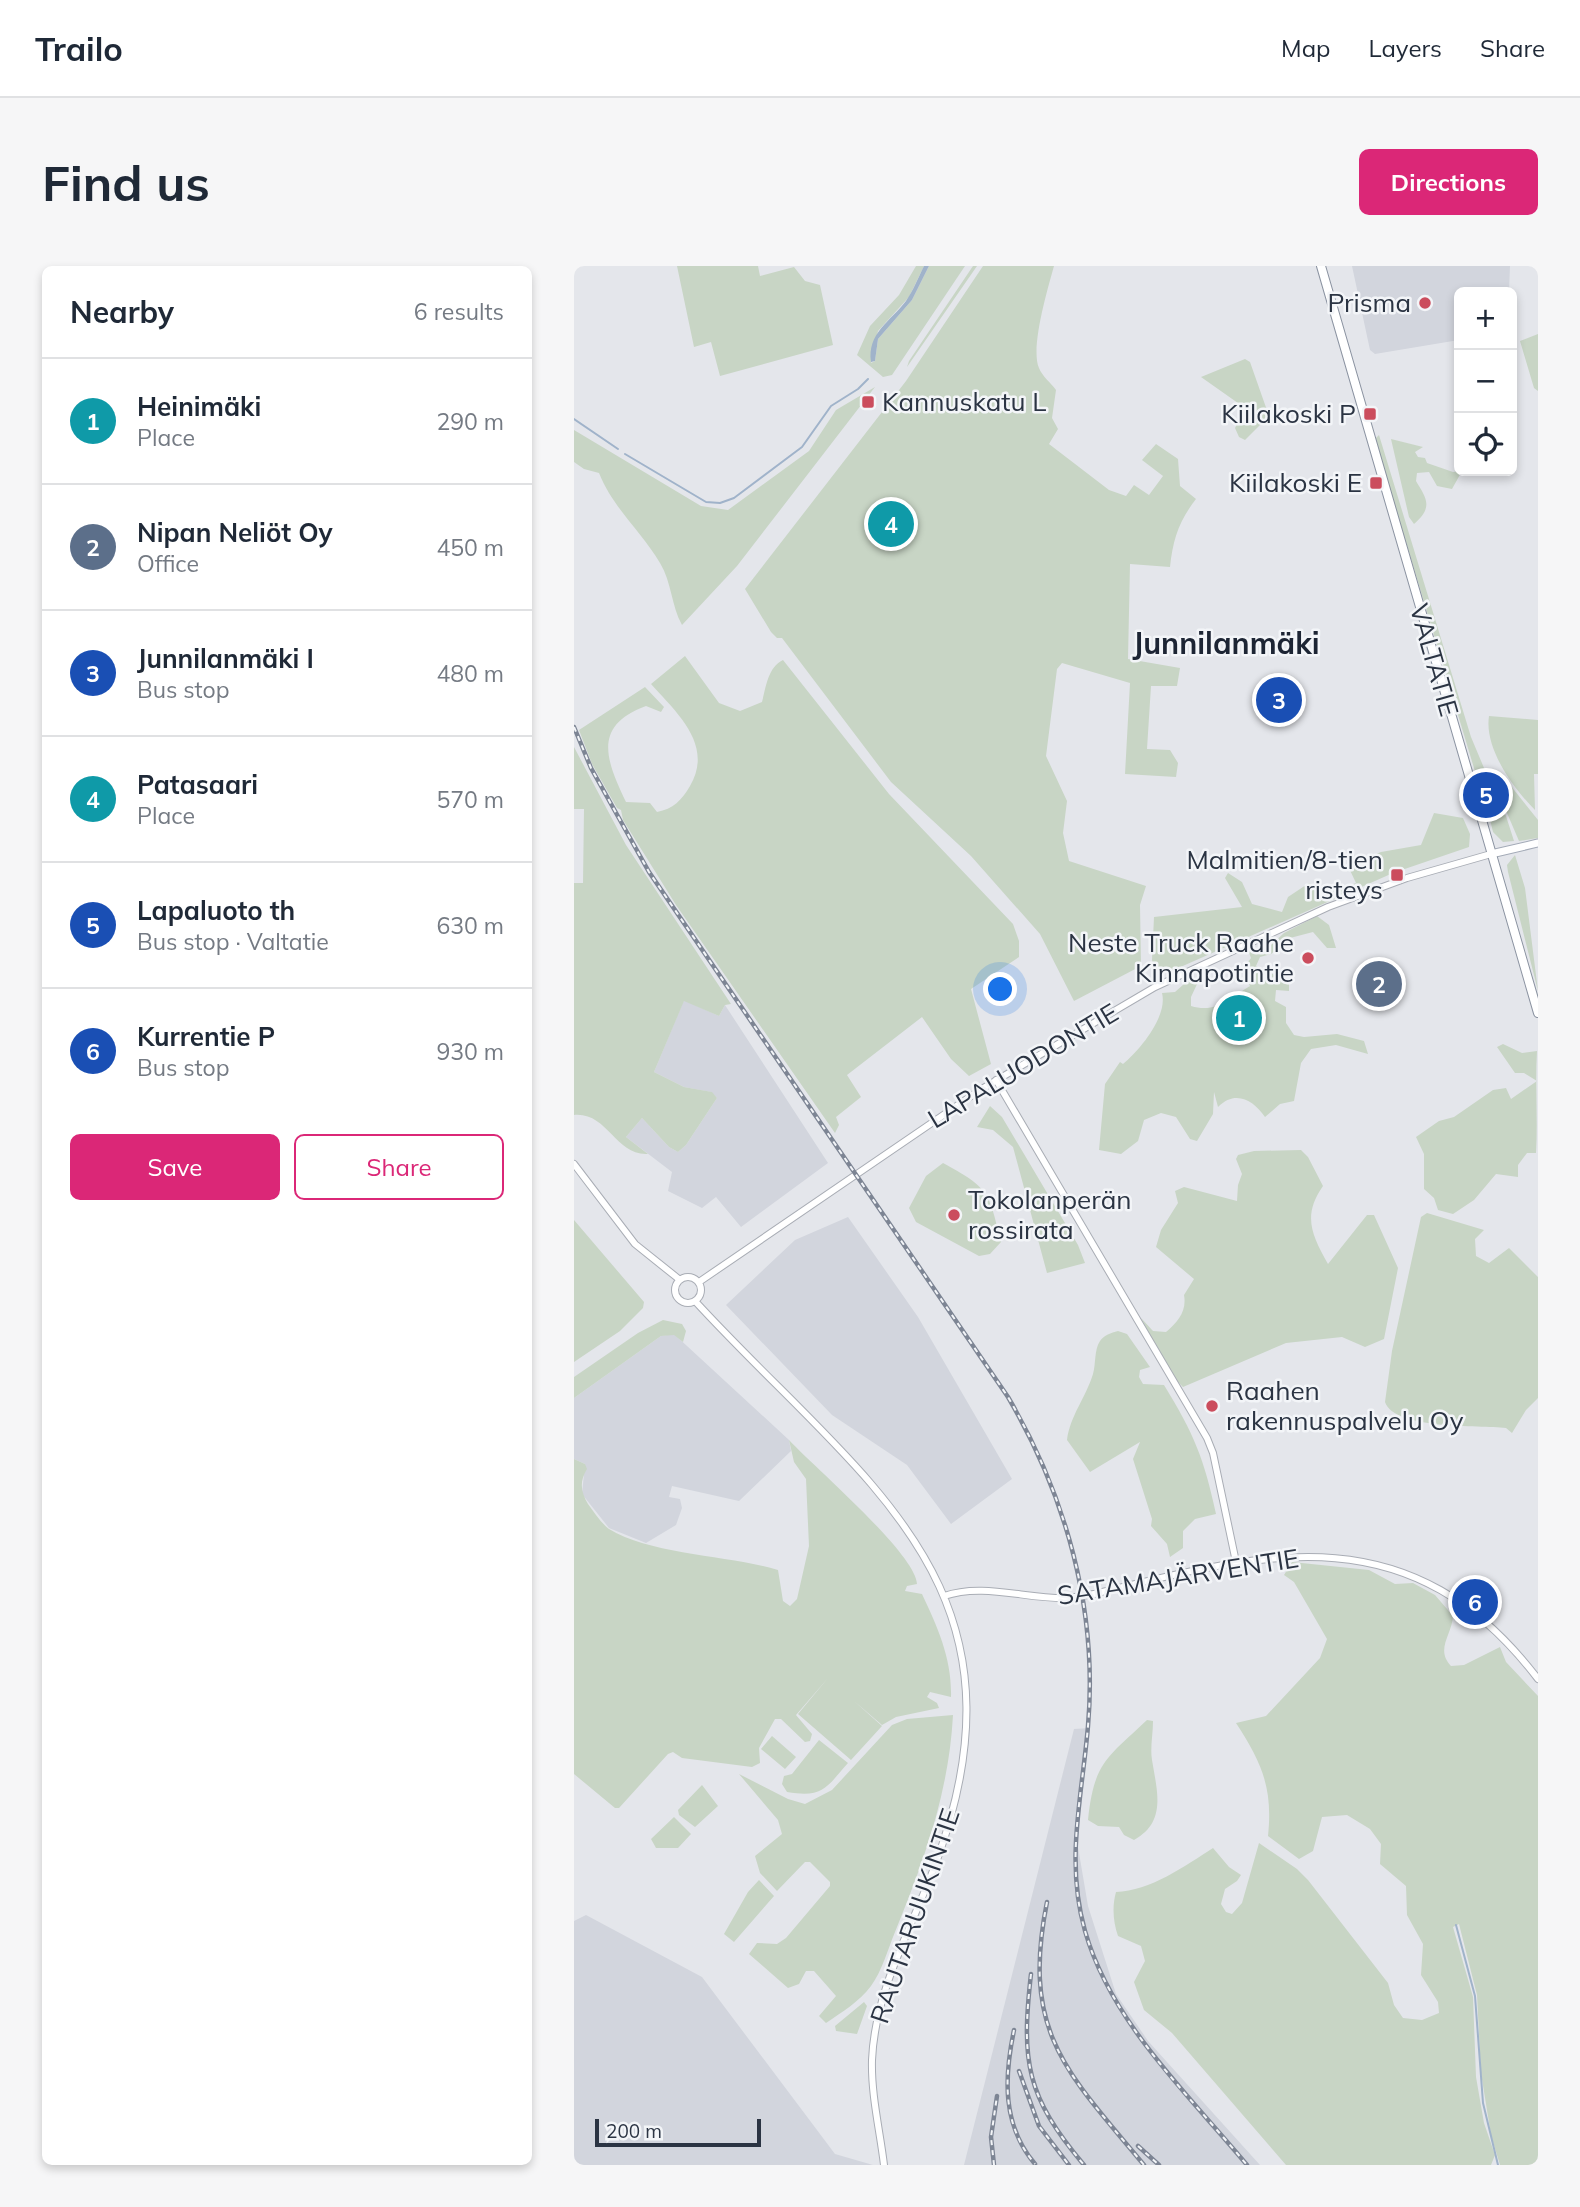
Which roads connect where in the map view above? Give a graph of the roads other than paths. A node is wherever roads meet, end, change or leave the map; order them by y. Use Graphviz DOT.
graph roads {
  1 [pos="1319,266"];
  2 [pos="1538,843"];
  3 [pos="1491,854"];
  4 [pos="1538,1013"];
  5 [pos="996,1080"];
  6 [pos="574,1164"];
  7 [pos="680,1280"];
  8 [pos="699,1282"];
  9 [pos="695,1301"];
  10 [pos="1236,1562"];
  11 [pos="944,1596"];
  12 [pos="1538,1679"];
  13 [pos="884,2165"];
  1 -- 3 [label="highway, VALTATIE"];
  2 -- 3 [label="main road"];
  3 -- 4 [label="highway, VALTATIE"];
  3 -- 5 [label="main road, LAPALUODONTIE"];
  5 -- 8 [label="main road, LAPALUODONTIE"];
  5 -- 10 [label="main road"];
  6 -- 7 [label="main road"];
  7 -- 8 [label="main road"];
  7 -- 9 [label="main road"];
  8 -- 9 [label="main road"];
  9 -- 11 [label="main road, RAUTARUUKINTIE"];
  10 -- 11 [label="main road, SATAMAJÄRVENTIE, bridge"];
  10 -- 12 [label="main road, SATAMAJÄRVENTIE"];
  11 -- 13 [label="main road, RAUTARUUKINTIE"];
}
